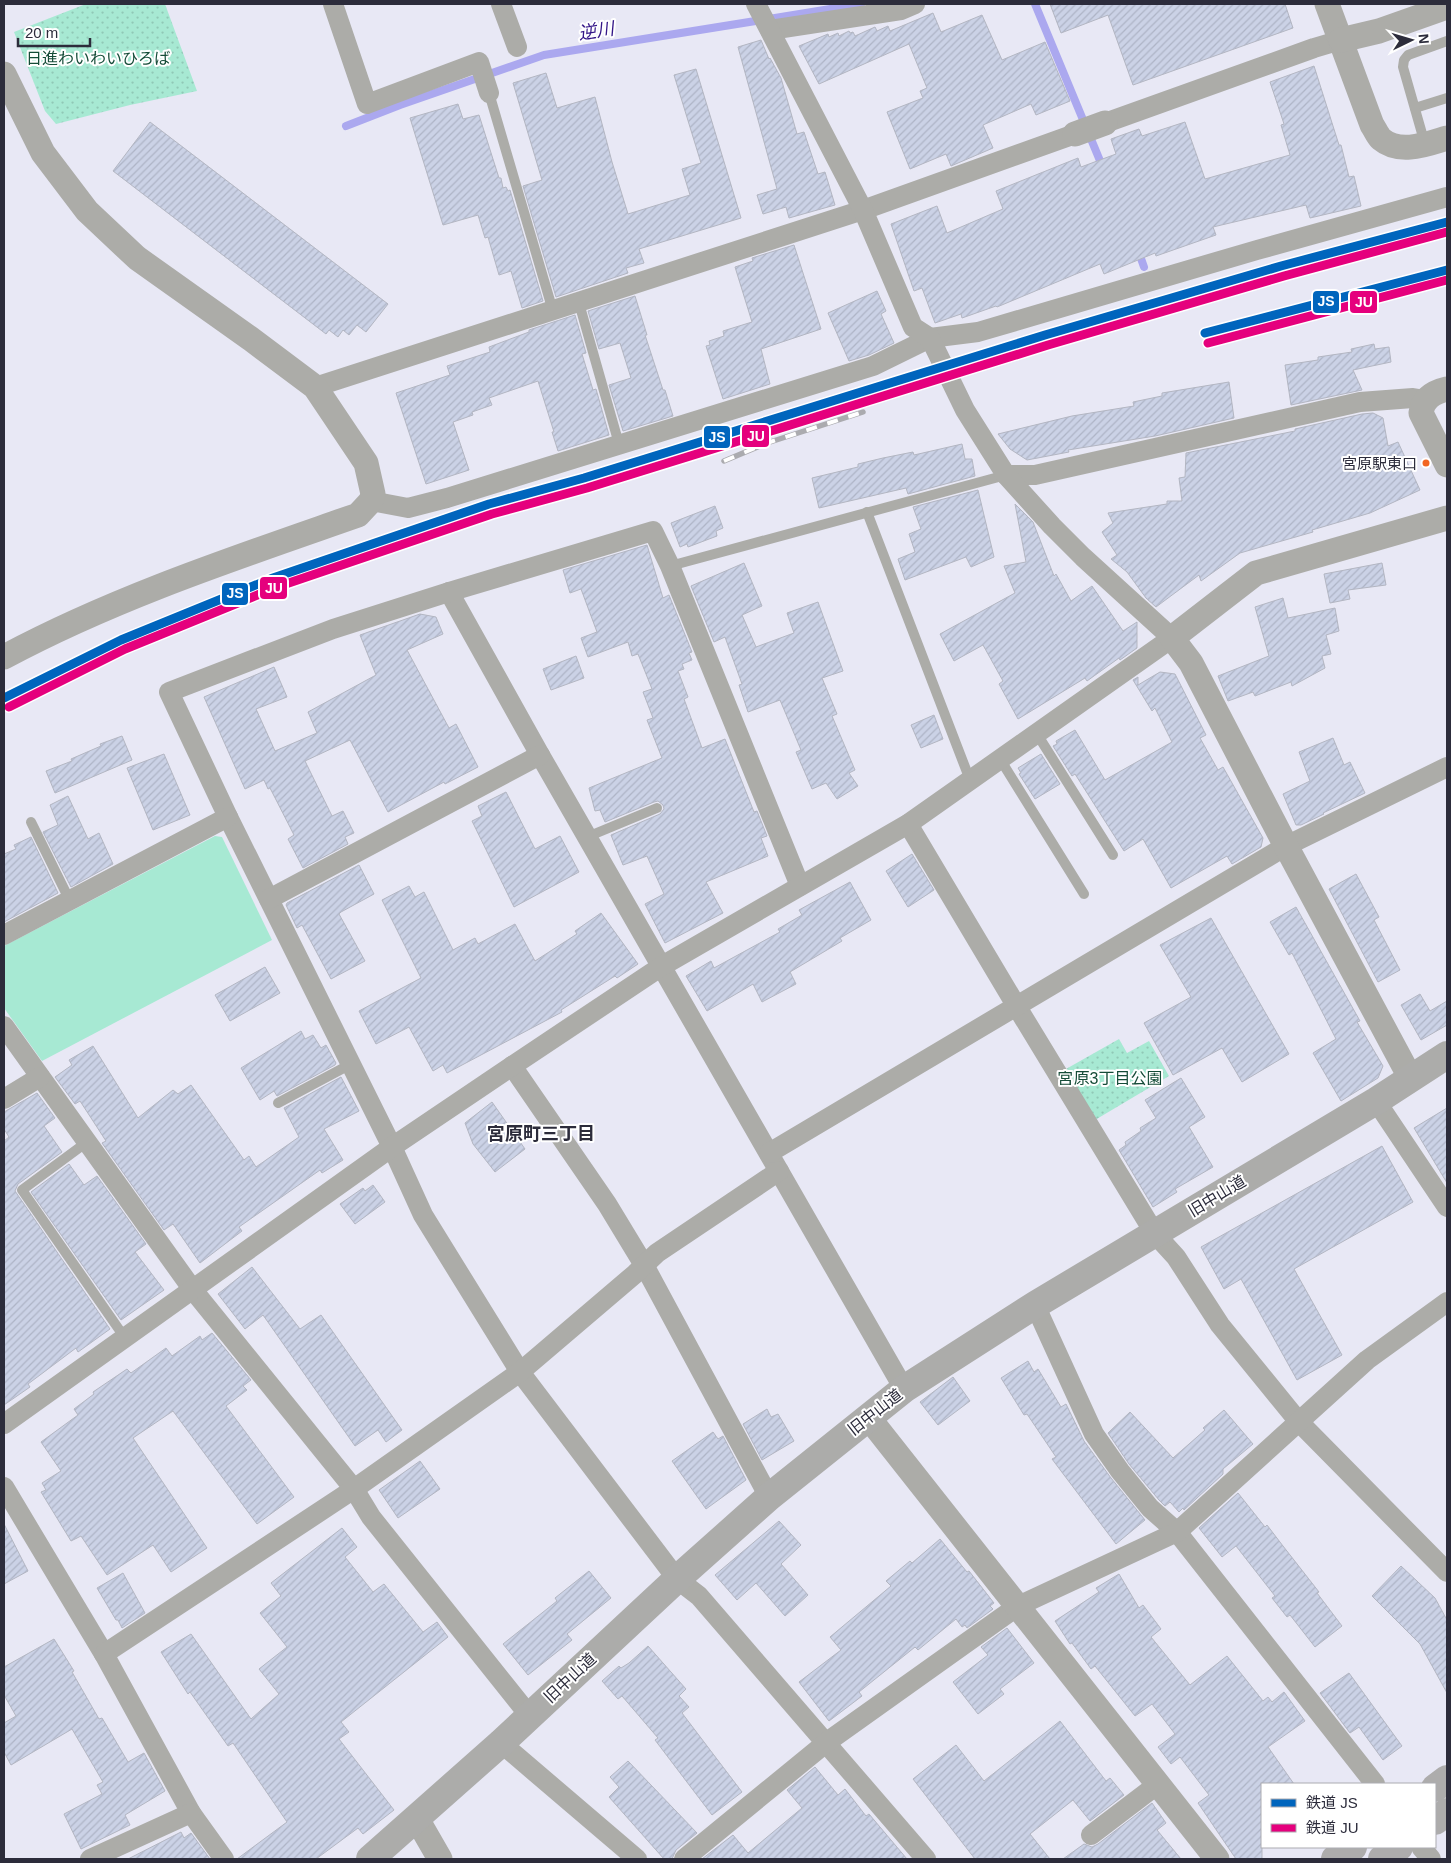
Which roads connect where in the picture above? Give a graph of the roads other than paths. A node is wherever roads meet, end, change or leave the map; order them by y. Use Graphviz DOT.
graph roads {
  1 [pos="332,4"];
  2 [pos="502,4"];
  3 [pos="915,4"];
  4 [pos="1327,4"];
  5 [pos="758,6"];
  6 [pos="1447,8"];
  7 [pos="770,29"];
  8 [pos="1341,40"];
  9 [pos="1447,41"];
  10 [pos="517,47"];
  11 [pos="4,74"];
  12 [pos="489,93"];
  13 [pos="1447,98"];
  14 [pos="1415,108"];
  15 [pos="1105,123"];
  16 [pos="1074,134"];
  17 [pos="1436,141"];
  18 [pos="1447,197"];
  19 [pos="863,210"];
  20 [pos="579,303"];
  21 [pos="552,311"];
  22 [pos="930,338"];
  23 [pos="315,387"];
  24 [pos="1447,389"];
  25 [pos="1425,400"];
  26 [pos="619,444"];
  27 [pos="1447,465"];
  28 [pos="1006,475"];
  29 [pos="371,501"];
  30 [pos="867,512"];
  31 [pos="1447,518"];
  32 [pos="670,566"];
  33 [pos="449,592"];
  34 [pos="1172,638"];
  35 [pos="4,657"];
  36 [pos="1037,734"];
  37 [pos="540,755"];
  38 [pos="1000,759"];
  39 [pos="1447,767"];
  40 [pos="970,780"];
  41 [pos="657,808"];
  42 [pos="228,816"];
  43 [pos="31,822"];
  44 [pos="908,824"];
  45 [pos="587,837"];
  46 [pos="1286,846"];
  47 [pos="1113,855"];
  48 [pos="800,886"];
  49 [pos="1084,894"];
  50 [pos="269,898"];
  51 [pos="70,901"];
  52 [pos="4,935"];
  53 [pos="662,966"];
  54 [pos="1017,1007"];
  55 [pos="4,1026"];
  56 [pos="1447,1055"];
  57 [pos="351,1064"];
  58 [pos="512,1066"];
  59 [pos="40,1077"];
  60 [pos="1411,1079"];
  61 [pos="4,1099"];
  62 [pos="1376,1101"];
  63 [pos="278,1104"];
  64 [pos="87,1142"];
  65 [pos="392,1147"];
  66 [pos="769,1153"];
  67 [pos="779,1171"];
  68 [pos="1447,1207"];
  69 [pos="1155,1234"];
  70 [pos="644,1264"];
  71 [pos="193,1290"];
  72 [pos="1447,1302"];
  73 [pos="1035,1306"];
  74 [pos="125,1338"];
  75 [pos="520,1372"];
  76 [pos="904,1389"];
  77 [pos="868,1417"];
  78 [pos="1299,1422"];
  79 [pos="4,1424"];
  80 [pos="4,1487"];
  81 [pos="354,1489"];
  82 [pos="769,1497"];
  83 [pos="1177,1532"];
  84 [pos="1447,1572"];
  85 [pos="677,1579"];
  86 [pos="1018,1606"];
  87 [pos="104,1654"];
  88 [pos="529,1715"];
  89 [pos="501,1742"];
  90 [pos="827,1742"];
  91 [pos="1447,1778"];
  92 [pos="1374,1783"];
  93 [pos="1158,1784"];
  94 [pos="1436,1787"];
  95 [pos="1447,1812"];
  96 [pos="191,1814"];
  97 [pos="416,1818"];
  98 [pos="1436,1820"];
  99 [pos="1091,1835"];
  100 [pos="1352,1848"];
  101 [pos="1398,1848"];
  102 [pos="1422,1848"];
  103 [pos="90,1859"];
  104 [pos="224,1859"];
  105 [pos="370,1859"];
  106 [pos="440,1859"];
  107 [pos="637,1859"];
  108 [pos="684,1859"];
  109 [pos="926,1859"];
  110 [pos="1217,1859"];
  111 [pos="1335,1859"];
  112 [pos="1382,1859"];
  113 [pos="1431,1859"];
  1 -- 12 [label="street"];
  2 -- 10 [label="street"];
  3 -- 7 [label="street"];
  4 -- 8 [label="street"];
  5 -- 7 [label="street"];
  6 -- 8 [label="street"];
  7 -- 19 [label="street"];
  8 -- 15 [label="street"];
  8 -- 17 [label="street"];
  9 -- 14 [label="lane"];
  11 -- 23 [label="street"];
  12 -- 21 [label="lane"];
  13 -- 14 [label="lane"];
  14 -- 17 [label="lane"];
  15 -- 16 [label="street"];
  16 -- 19 [label="street"];
  18 -- 22 [label="street"];
  19 -- 20 [label="street"];
  19 -- 22 [label="street"];
  20 -- 21 [label="street"];
  20 -- 26 [label="lane"];
  21 -- 23 [label="street"];
  22 -- 26 [label="street"];
  22 -- 28 [label="street"];
  23 -- 29 [label="street"];
  24 -- 25 [label="street"];
  25 -- 27 [label="street"];
  25 -- 28 [label="street"];
  26 -- 29 [label="street"];
  28 -- 30 [label="lane"];
  28 -- 34 [label="street"];
  29 -- 35 [label="street"];
  30 -- 32 [label="lane"];
  30 -- 40 [label="lane"];
  31 -- 34 [label="street"];
  32 -- 33 [label="street"];
  32 -- 48 [label="street"];
  33 -- 37 [label="street"];
  33 -- 42 [label="street"];
  34 -- 36 [label="street"];
  34 -- 46 [label="street"];
  36 -- 38 [label="street"];
  36 -- 47 [label="lane"];
  37 -- 45 [label="street"];
  37 -- 50 [label="street"];
  38 -- 40 [label="street"];
  38 -- 49 [label="lane"];
  39 -- 46 [label="street"];
  40 -- 44 [label="street"];
  41 -- 45 [label="lane"];
  42 -- 50 [label="street"];
  42 -- 51 [label="street"];
  43 -- 51 [label="lane"];
  44 -- 48 [label="street"];
  44 -- 54 [label="street"];
  45 -- 53 [label="street"];
  46 -- 54 [label="street"];
  46 -- 60 [label="street"];
  48 -- 53 [label="street"];
  50 -- 57 [label="street"];
  51 -- 52 [label="street"];
  53 -- 58 [label="street"];
  53 -- 66 [label="street"];
  54 -- 66 [label="street"];
  54 -- 69 [label="street"];
  55 -- 59 [label="street"];
  56 -- 60 [label="main road, 旧中山道"];
  57 -- 63 [label="lane"];
  57 -- 65 [label="street"];
  58 -- 65 [label="street"];
  58 -- 70 [label="street"];
  59 -- 61 [label="street"];
  59 -- 64 [label="street"];
  60 -- 62 [label="main road, 旧中山道"];
  62 -- 68 [label="street"];
  62 -- 69 [label="main road, 旧中山道"];
  64 -- 71 [label="street"];
  64 -- 74 [label="lane"];
  65 -- 71 [label="street"];
  65 -- 75 [label="street"];
  66 -- 67 [label="street"];
  67 -- 70 [label="street"];
  67 -- 76 [label="street"];
  69 -- 73 [label="main road, 旧中山道"];
  69 -- 78 [label="street"];
  70 -- 75 [label="street"];
  70 -- 82 [label="street"];
  71 -- 74 [label="street"];
  71 -- 81 [label="street"];
  72 -- 78 [label="street"];
  73 -- 76 [label="main road, 旧中山道"];
  73 -- 83 [label="street"];
  74 -- 79 [label="street"];
  75 -- 81 [label="street"];
  75 -- 85 [label="street"];
  76 -- 77 [label="main road, 旧中山道"];
  77 -- 82 [label="main road, 旧中山道"];
  77 -- 86 [label="street"];
  78 -- 83 [label="street"];
  78 -- 84 [label="street"];
  80 -- 87 [label="street"];
  81 -- 87 [label="street"];
  81 -- 88 [label="street"];
  82 -- 85 [label="main road, 旧中山道"];
  83 -- 86 [label="street"];
  83 -- 92 [label="street"];
  85 -- 88 [label="main road, 旧中山道"];
  85 -- 90 [label="street"];
  86 -- 90 [label="street"];
  86 -- 93 [label="street"];
  87 -- 96 [label="street"];
  88 -- 89 [label="main road, 旧中山道"];
  89 -- 97 [label="main road, 旧中山道"];
  89 -- 107 [label="street"];
  90 -- 108 [label="street"];
  90 -- 109 [label="street"];
  91 -- 94 [label="highway"];
  93 -- 99 [label="street"];
  93 -- 110 [label="street"];
  95 -- 98 [label="highway"];
  96 -- 103 [label="street"];
  96 -- 104 [label="street"];
  97 -- 105 [label="main road, 旧中山道"];
  97 -- 106 [label="street"];
  100 -- 111 [label="highway"];
  101 -- 112 [label="highway"];
  102 -- 113 [label="street"];
}
